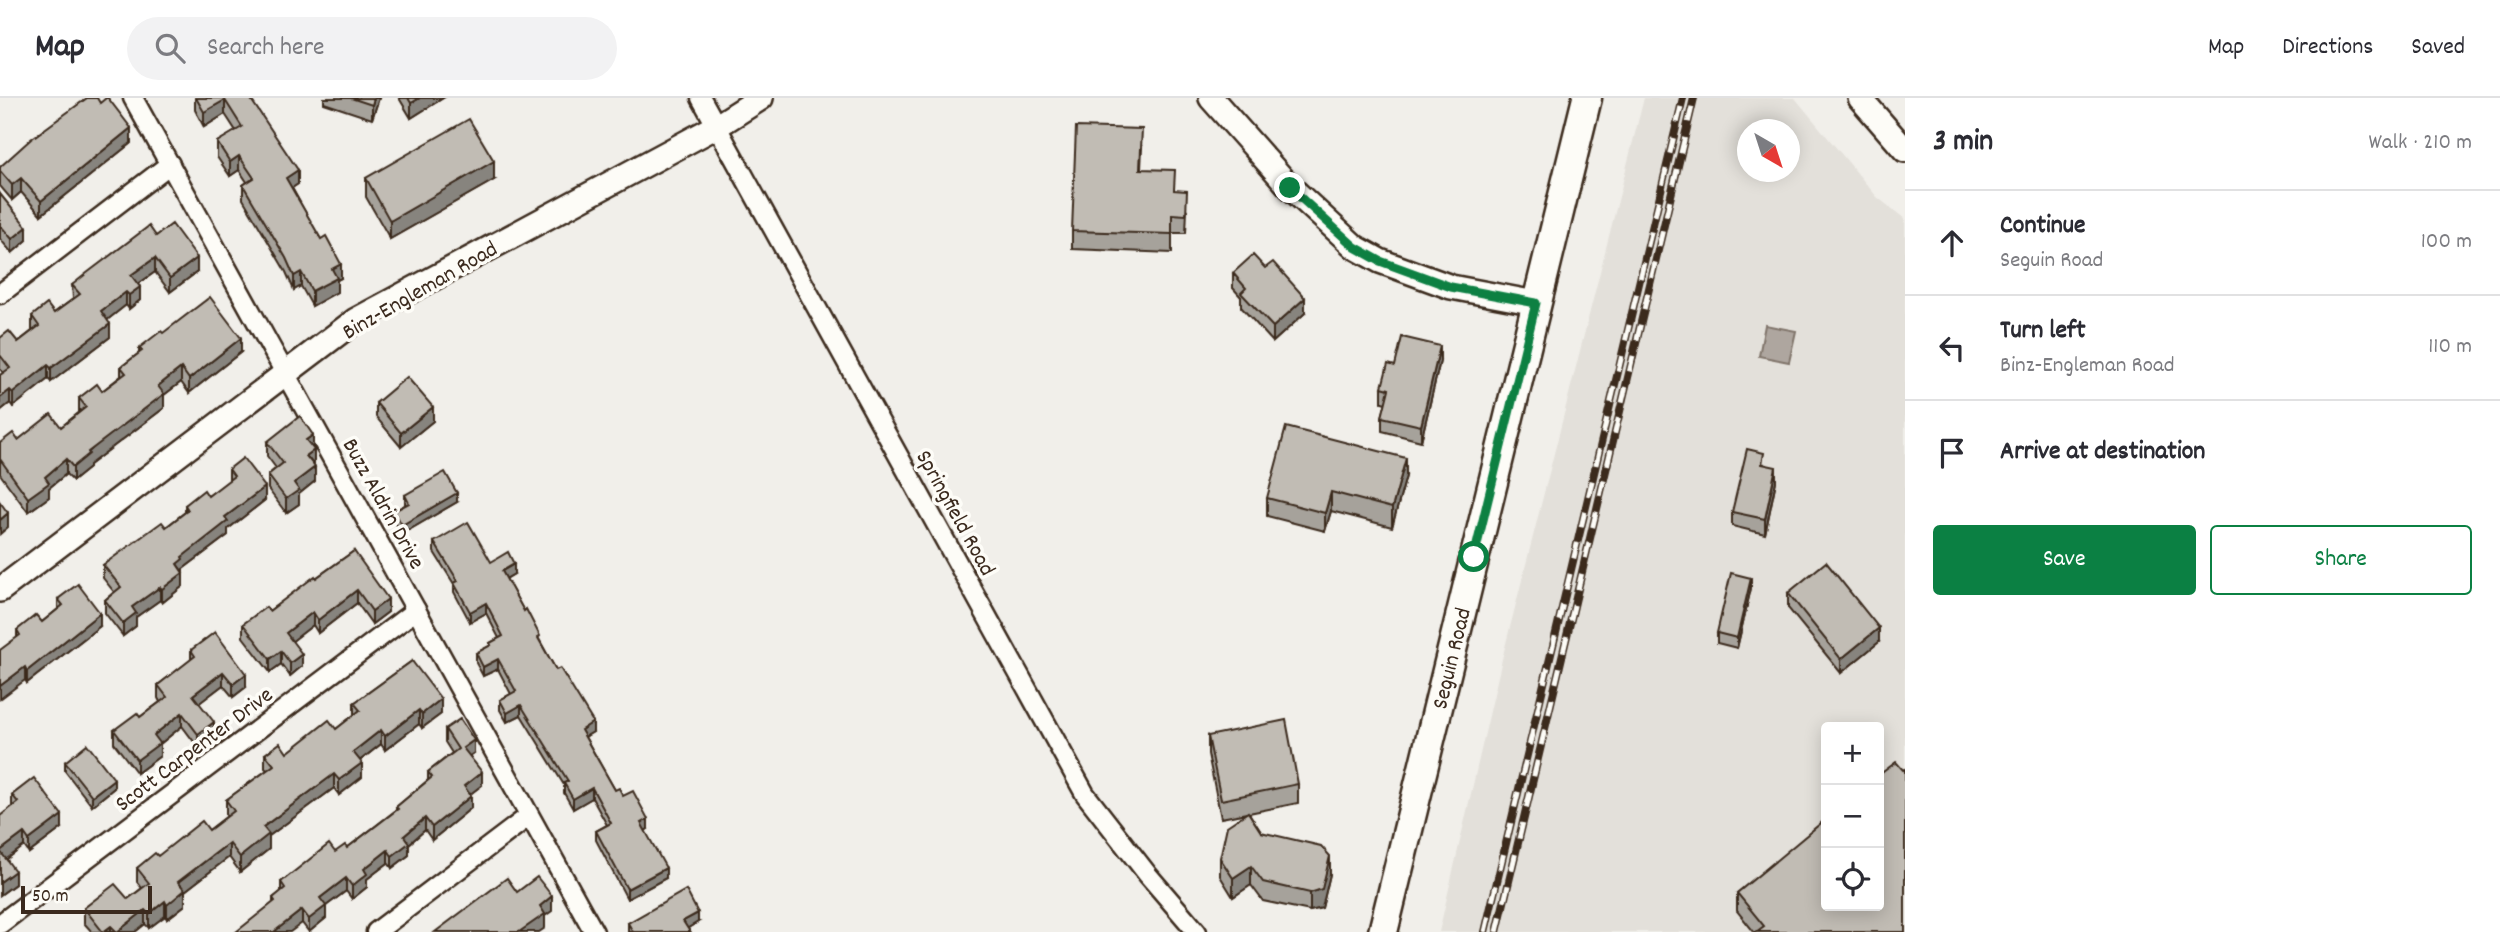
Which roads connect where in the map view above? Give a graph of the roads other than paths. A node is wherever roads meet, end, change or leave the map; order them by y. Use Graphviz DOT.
graph roads {
  1 [pos="133,98"];
  2 [pos="701,98"];
  3 [pos="761,98"];
  4 [pos="1211,98"];
  5 [pos="1587,98"];
  6 [pos="1860,98"];
  7 [pos="717,126"];
  8 [pos="1905,150"];
  9 [pos="170,164"];
  10 [pos="0,293"];
  11 [pos="1536,303"];
  12 [pos="286,373"];
  13 [pos="0,590"];
  14 [pos="416,610"];
  15 [pos="529,816"];
  16 [pos="0,924"];
  17 [pos="376,932"];
  18 [pos="594,932"];
  19 [pos="1197,932"];
  20 [pos="1383,932"];
  1 -- 9 [label="street, Buzz Aldrin Drive"];
  2 -- 7 [label="street, Springfield Road"];
  3 -- 7 [label="street, Binz-Engleman Road"];
  4 -- 11 [label="street"];
  5 -- 11 [label="main road, Seguin Road"];
  6 -- 8 [label="street"];
  7 -- 12 [label="street, Binz-Engleman Road"];
  7 -- 19 [label="street, Springfield Road"];
  9 -- 10 [label="street"];
  9 -- 12 [label="street, Buzz Aldrin Drive"];
  11 -- 20 [label="main road, Seguin Road"];
  12 -- 13 [label="street, Binz-Engleman Road"];
  12 -- 14 [label="street, Buzz Aldrin Drive"];
  14 -- 15 [label="street, Buzz Aldrin Drive"];
  14 -- 16 [label="street, Scott Carpenter Drive"];
  15 -- 17 [label="street"];
  15 -- 18 [label="street, Buzz Aldrin Drive"];
}
